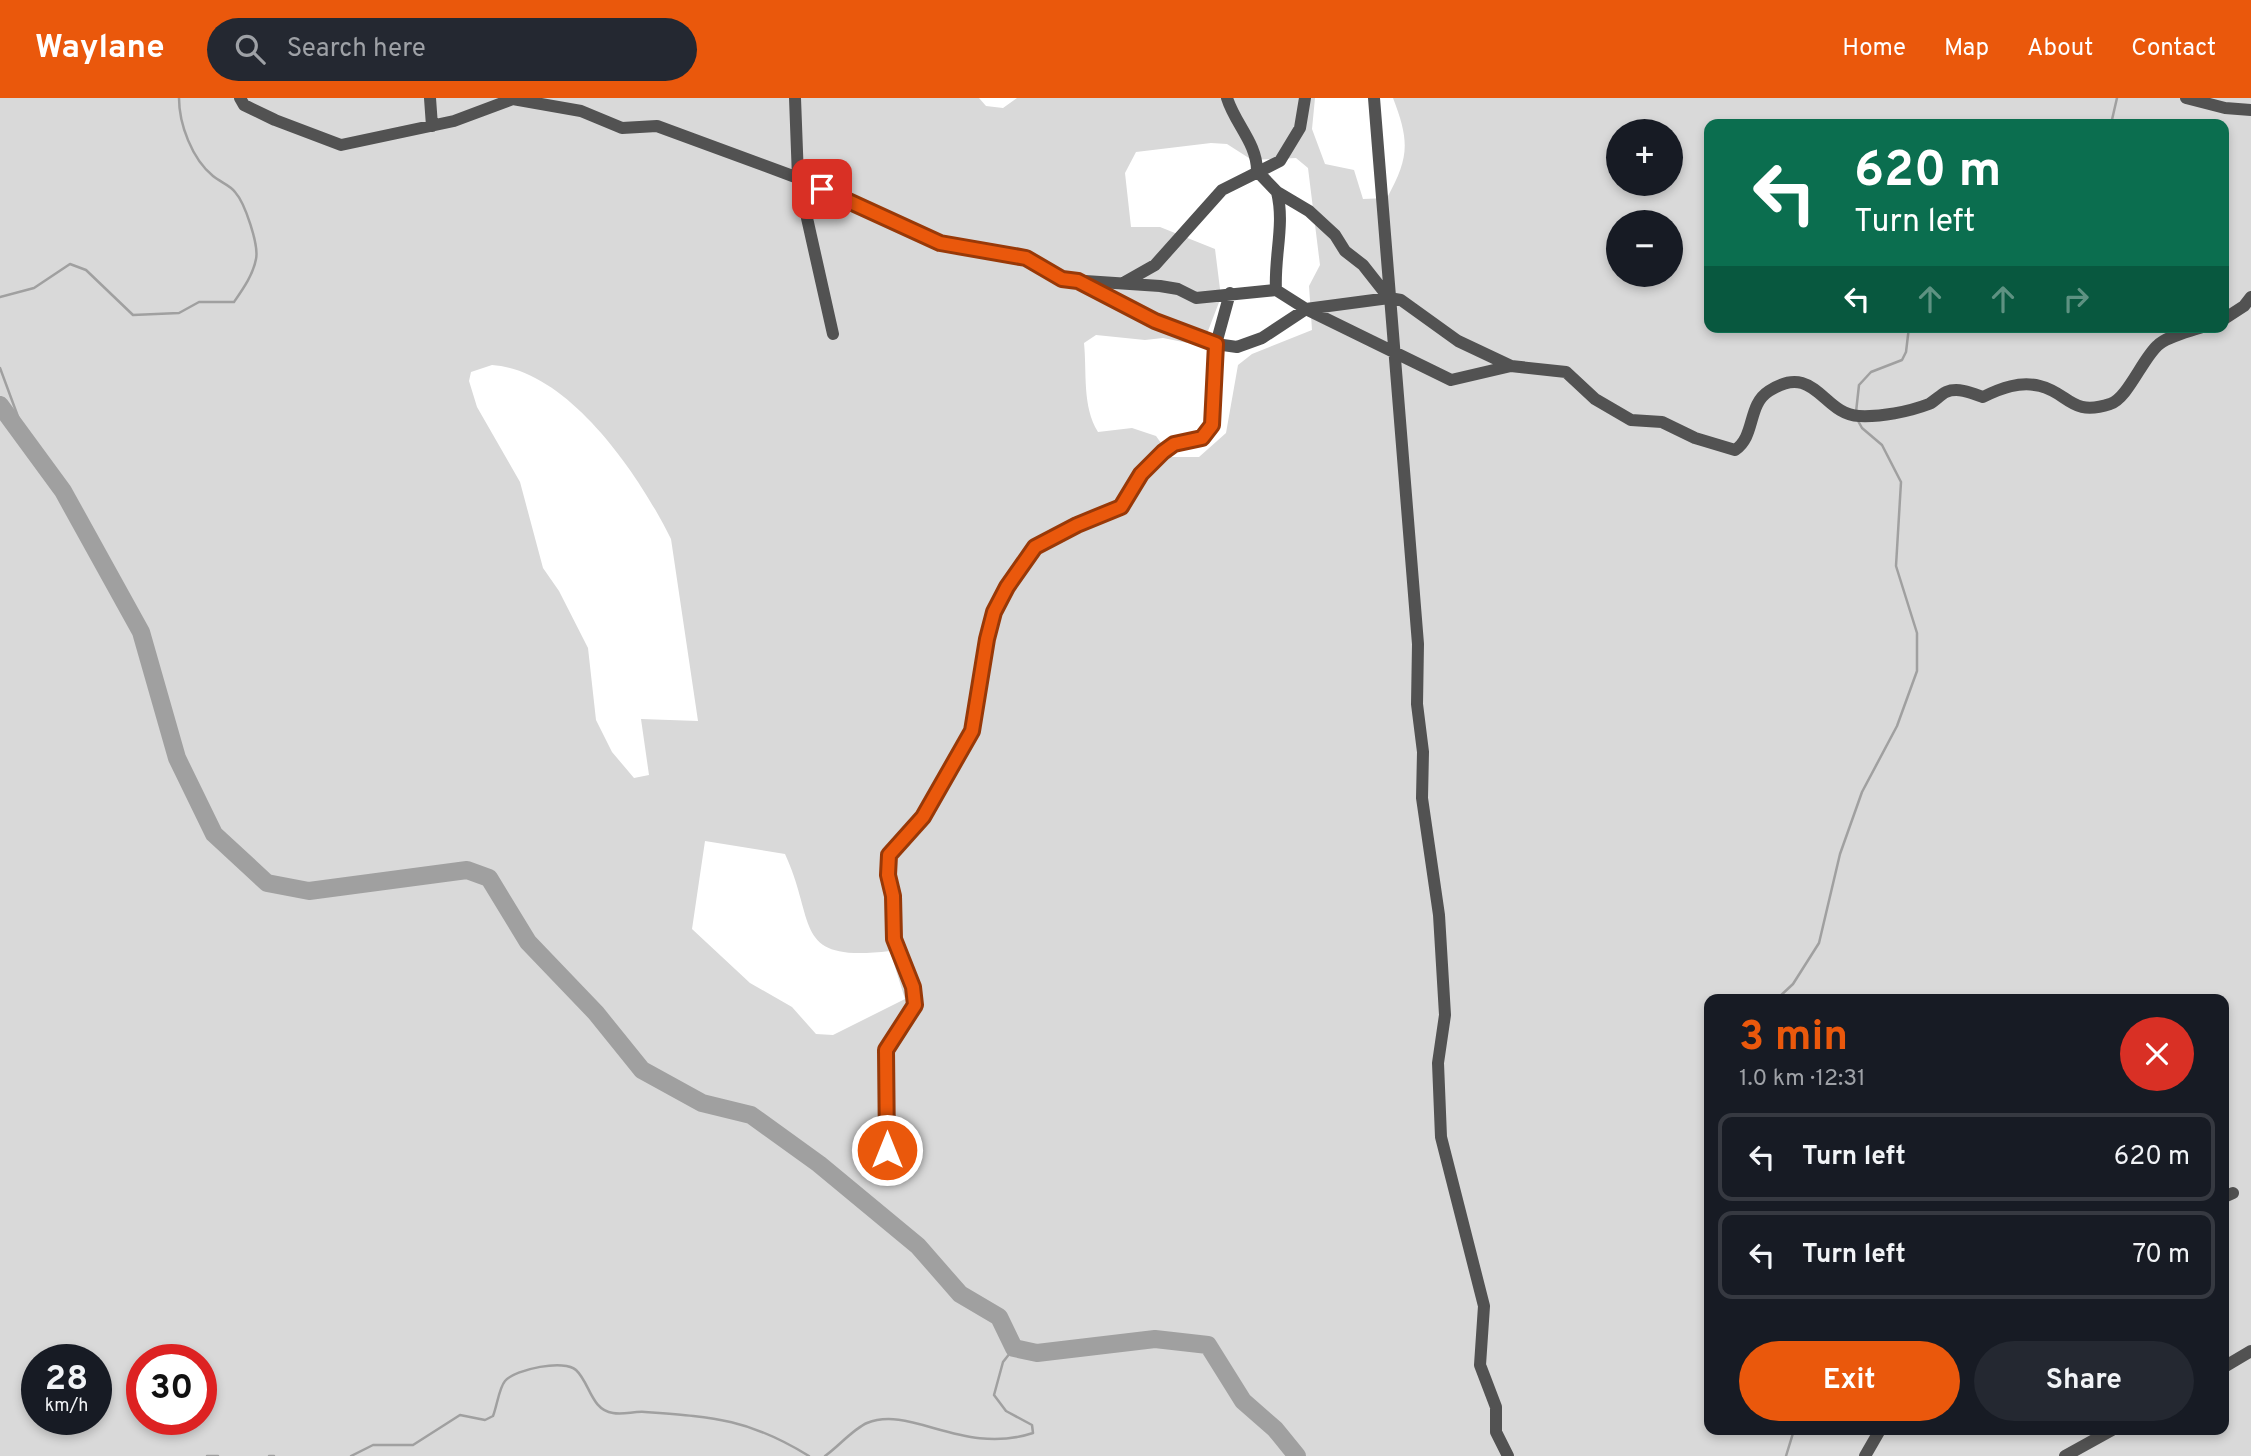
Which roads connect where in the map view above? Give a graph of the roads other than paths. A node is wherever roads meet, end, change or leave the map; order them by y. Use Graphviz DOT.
graph roads {
  1 [pos="240,98"];
  2 [pos="429,98"];
  3 [pos="795,98"];
  4 [pos="1227,98"];
  5 [pos="1305,98"];
  6 [pos="1374,98"];
  7 [pos="2186,98"];
  8 [pos="515,99"];
  9 [pos="2251,110"];
  10 [pos="432,126"];
  11 [pos="1257,171"];
  12 [pos="798,178"];
  13 [pos="1277,192"];
  14 [pos="1078,281"];
  15 [pos="1125,282"];
  16 [pos="1276,290"];
  17 [pos="1230,293"];
  18 [pos="2251,297"];
  19 [pos="1389,298"];
  20 [pos="2251,308"];
  21 [pos="1306,309"];
  22 [pos="2229,315"];
  23 [pos="2229,316"];
  24 [pos="2184,333"];
  25 [pos="833,334"];
  26 [pos="1216,344"];
  27 [pos="1394,354"];
  28 [pos="1511,366"];
  29 [pos="887,1150"];
  30 [pos="2251,1351"];
  31 [pos="2229,1364"];
  32 [pos="1877,1435"];
  33 [pos="2106,1435"];
  34 [pos="2087,1450"];
  35 [pos="1508,1456"];
  36 [pos="1866,1456"];
  37 [pos="2065,1456"];
  1 -- 10 [label="street"];
  2 -- 10 [label="street"];
  3 -- 12 [label="street"];
  4 -- 11 [label="street"];
  5 -- 11 [label="street"];
  6 -- 19 [label="street"];
  7 -- 9 [label="street"];
  8 -- 10 [label="street"];
  8 -- 12 [label="street"];
  11 -- 13 [label="street"];
  11 -- 15 [label="street"];
  12 -- 14 [label="street"];
  12 -- 25 [label="street"];
  13 -- 16 [label="street"];
  13 -- 19 [label="street"];
  14 -- 15 [label="street"];
  14 -- 26 [label="street"];
  15 -- 17 [label="street"];
  16 -- 17 [label="street"];
  16 -- 21 [label="street"];
  17 -- 26 [label="street"];
  18 -- 22 [label="street"];
  19 -- 21 [label="street"];
  19 -- 27 [label="street"];
  19 -- 28 [label="street"];
  20 -- 23 [label="street"];
  21 -- 26 [label="street"];
  21 -- 27 [label="street"];
  24 -- 28 [label="street"];
  26 -- 29 [label="street"];
  27 -- 28 [label="street"];
  27 -- 35 [label="street"];
  30 -- 31 [label="street"];
  32 -- 36 [label="street"];
  33 -- 34 [label="street"];
  34 -- 37 [label="street"];
}
